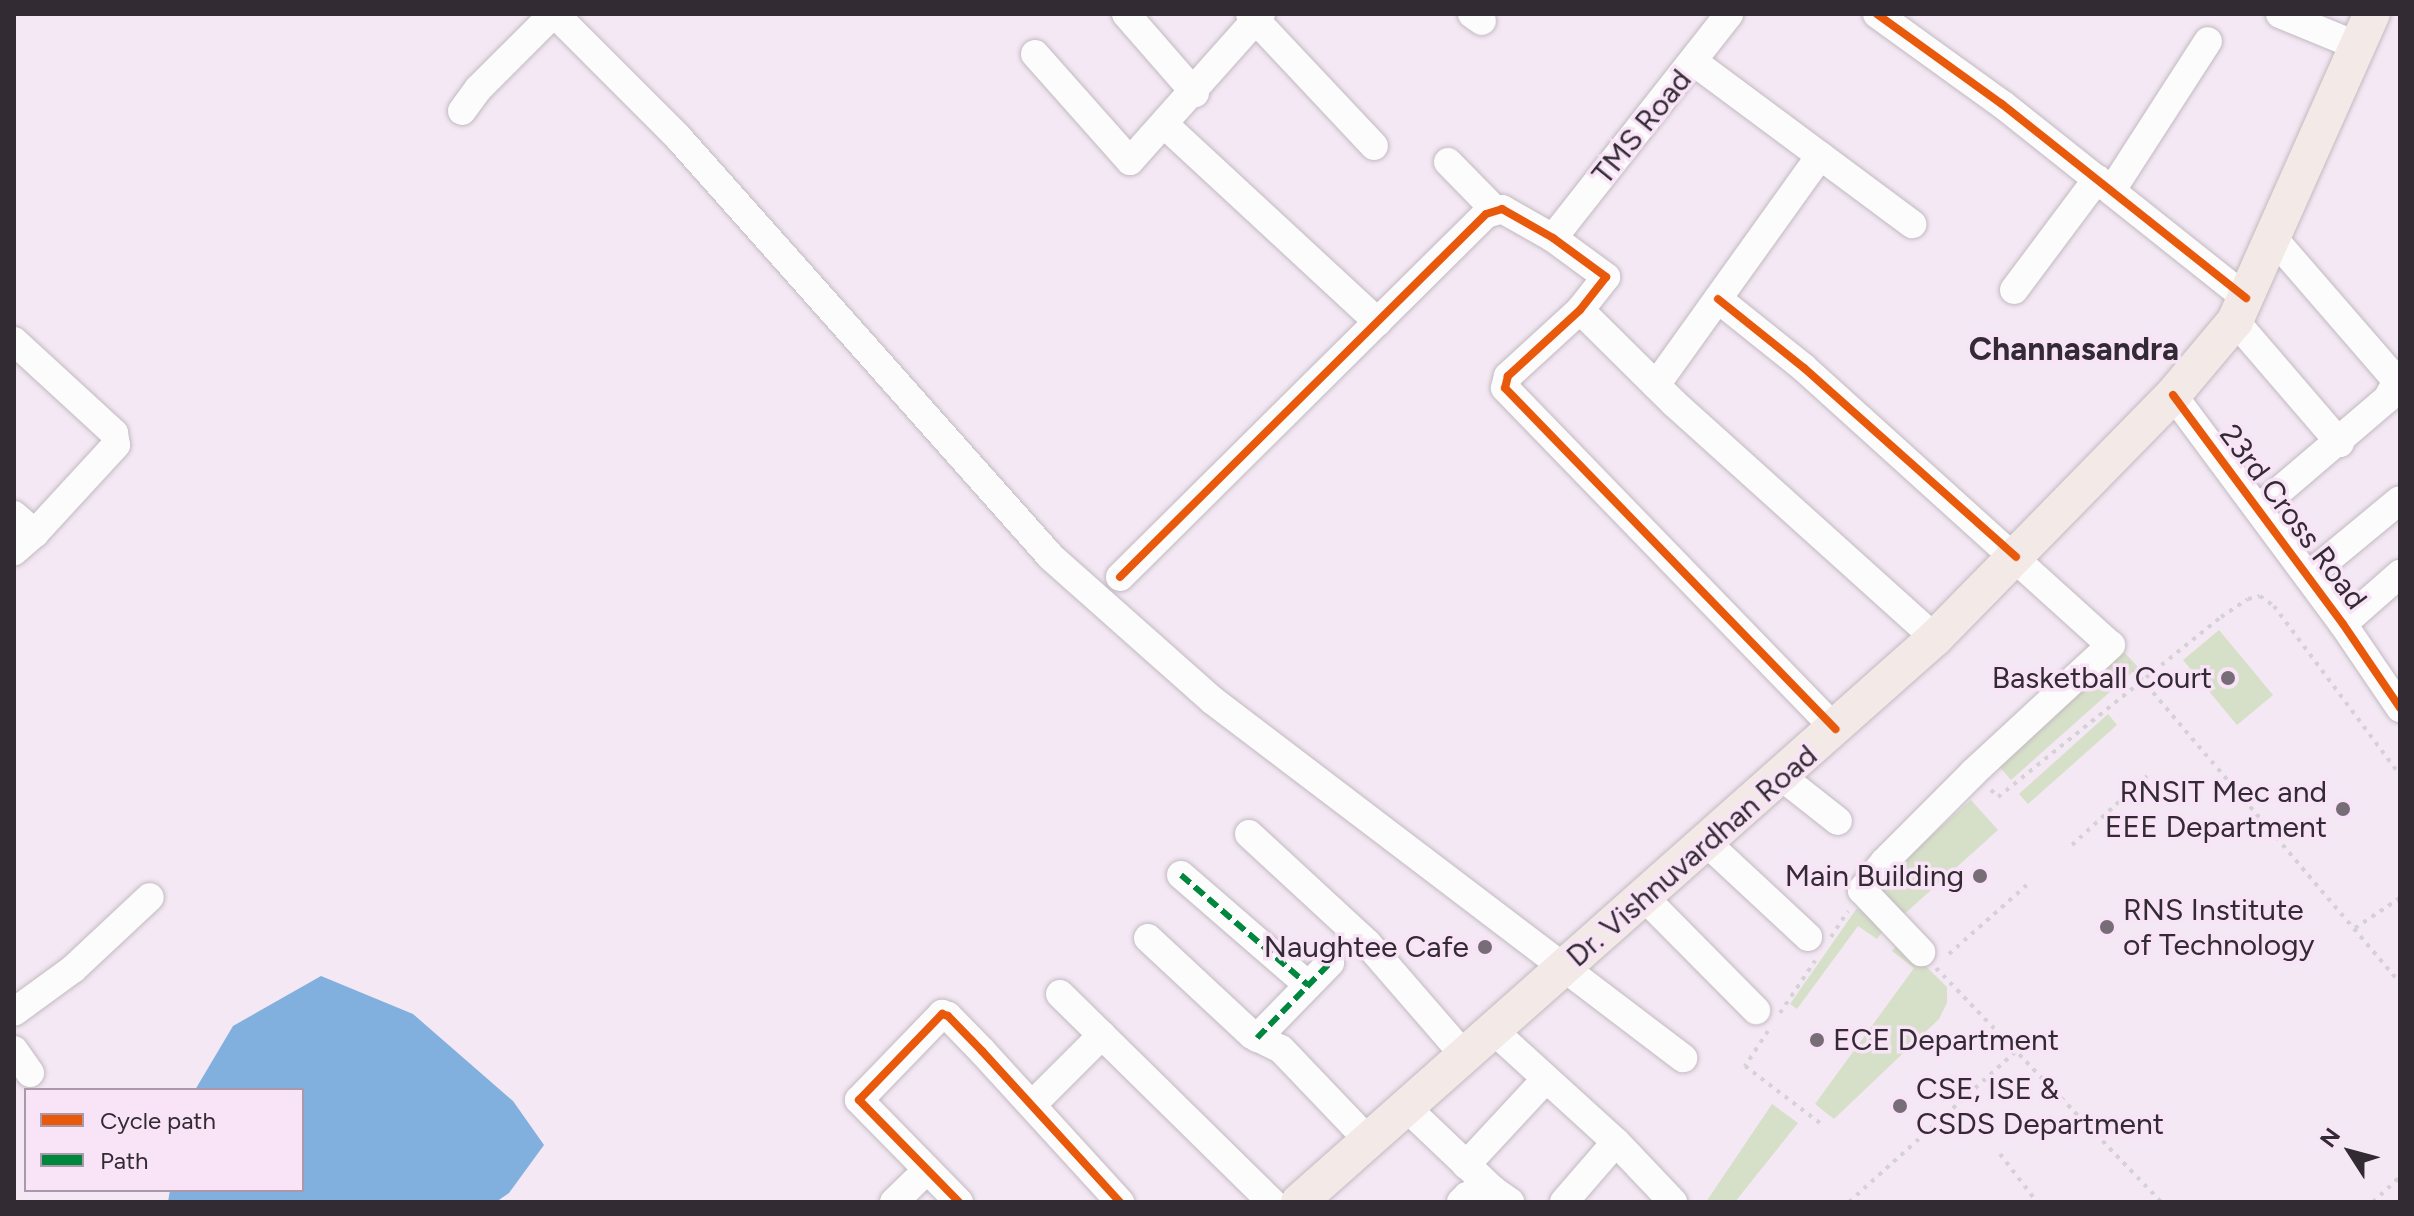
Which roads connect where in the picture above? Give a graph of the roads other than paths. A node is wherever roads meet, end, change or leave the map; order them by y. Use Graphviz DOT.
graph roads {
  1 [pos="554,14"];
  2 [pos="1126,14"];
  3 [pos="1729,14"];
  4 [pos="1877,14"];
  5 [pos="2280,14"];
  6 [pos="1256,16"];
  7 [pos="2365,30"];
  8 [pos="2208,41"];
  9 [pos="1035,54"];
  10 [pos="1694,62"];
  11 [pos="1195,93"];
  12 [pos="462,111"];
  13 [pos="1165,125"];
  14 [pos="1374,146"];
  15 [pos="1820,156"];
  16 [pos="1448,162"];
  17 [pos="2104,185"];
  18 [pos="1494,209"];
  19 [pos="1912,224"];
  20 [pos="1553,238"];
  21 [pos="2273,238"];
  22 [pos="2014,290"];
  23 [pos="1718,299"];
  24 [pos="2241,309"];
  25 [pos="1580,310"];
  26 [pos="1378,322"];
  27 [pos="14,341"];
  28 [pos="1656,385"];
  29 [pos="2173,395"];
  30 [pos="2340,443"];
  31 [pos="2400,500"];
  32 [pos="2258,509"];
  33 [pos="14,515"];
  34 [pos="25,542"];
  35 [pos="2016,557"];
  36 [pos="2400,574"];
  37 [pos="2308,576"];
  38 [pos="1120,577"];
  39 [pos="2343,624"];
  40 [pos="1935,638"];
  41 [pos="2400,708"];
  42 [pos="1835,729"];
  43 [pos="1782,777"];
  44 [pos="1838,821"];
  45 [pos="1249,834"];
  46 [pos="1707,843"];
  47 [pos="1181,875"];
  48 [pos="150,897"];
  49 [pos="1645,898"];
  50 [pos="1148,938"];
  51 [pos="1819,943"];
  52 [pos="1921,952"];
  53 [pos="1330,963"];
  54 [pos="1567,966"];
  55 [pos="1308,985"];
  56 [pos="1060,994"];
  57 [pos="14,1012"];
  58 [pos="1768,1018"];
  59 [pos="1494,1031"];
  60 [pos="1102,1035"];
  61 [pos="1257,1038"];
  62 [pos="14,1050"];
  63 [pos="1465,1056"];
  64 [pos="1683,1058"];
  65 [pos="30,1073"];
  66 [pos="1546,1079"];
  67 [pos="1032,1105"];
  68 [pos="1407,1108"];
  69 [pos="1369,1141"];
  70 [pos="1616,1142"];
  71 [pos="1466,1165"];
  72 [pos="927,1170"];
  73 [pos="1502,1196"];
  74 [pos="894,1202"];
  75 [pos="959,1202"];
  76 [pos="1120,1202"];
  77 [pos="1272,1202"];
  78 [pos="1299,1202"];
  79 [pos="1461,1202"];
  80 [pos="1564,1202"];
  81 [pos="1673,1202"];
  1 -- 12 [label="street"];
  1 -- 54 [label="street"];
  2 -- 11 [label="street"];
  3 -- 10 [label="street, TMS Road"];
  4 -- 17 [label="street"];
  5 -- 7 [label="street"];
  6 -- 11 [label="street"];
  6 -- 14 [label="street"];
  7 -- 21 [label="main road, Dr. Vishnuvardhan Road"];
  8 -- 17 [label="street"];
  9 -- 13 [label="street"];
  10 -- 15 [label="street"];
  10 -- 20 [label="street, TMS Road"];
  11 -- 13 [label="street"];
  13 -- 26 [label="street"];
  15 -- 19 [label="street"];
  15 -- 23 [label="street"];
  16 -- 18 [label="street"];
  17 -- 22 [label="street"];
  17 -- 24 [label="street"];
  18 -- 20 [label="street"];
  18 -- 26 [label="street"];
  20 -- 25 [label="street"];
  21 -- 24 [label="main road, Dr. Vishnuvardhan Road"];
  21 -- 30 [label="street"];
  23 -- 28 [label="street"];
  23 -- 35 [label="street"];
  24 -- 29 [label="main road, Dr. Vishnuvardhan Road"];
  24 -- 30 [label="street"];
  25 -- 28 [label="street"];
  25 -- 42 [label="street"];
  26 -- 38 [label="street"];
  27 -- 34 [label="street"];
  28 -- 40 [label="street"];
  29 -- 32 [label="street, 23rd Cross Road"];
  29 -- 35 [label="main road, Dr. Vishnuvardhan Road"];
  30 -- 32 [label="street"];
  31 -- 37 [label="street"];
  32 -- 37 [label="street, 23rd Cross Road"];
  33 -- 34 [label="street"];
  35 -- 40 [label="main road, Dr. Vishnuvardhan Road"];
  35 -- 52 [label="street"];
  36 -- 39 [label="street"];
  37 -- 39 [label="street, 23rd Cross Road"];
  39 -- 41 [label="street, 23rd Cross Road"];
  40 -- 42 [label="main road, Dr. Vishnuvardhan Road"];
  42 -- 43 [label="main road, Dr. Vishnuvardhan Road"];
  43 -- 44 [label="street"];
  43 -- 46 [label="main road, Dr. Vishnuvardhan Road"];
  45 -- 63 [label="street"];
  46 -- 49 [label="main road, Dr. Vishnuvardhan Road"];
  46 -- 51 [label="street"];
  47 -- 55 [label="street"];
  48 -- 57 [label="street"];
  49 -- 54 [label="main road, Dr. Vishnuvardhan Road"];
  49 -- 58 [label="street"];
  50 -- 61 [label="street"];
  53 -- 55 [label="street"];
  54 -- 59 [label="main road, Dr. Vishnuvardhan Road"];
  54 -- 64 [label="street"];
  55 -- 61 [label="street"];
  56 -- 60 [label="street"];
  59 -- 63 [label="main road, Dr. Vishnuvardhan Road"];
  59 -- 66 [label="street"];
  60 -- 67 [label="street"];
  60 -- 77 [label="street"];
  61 -- 69 [label="street"];
  62 -- 65 [label="street"];
  63 -- 68 [label="main road, Dr. Vishnuvardhan Road"];
  66 -- 70 [label="street"];
  66 -- 71 [label="street"];
  67 -- 72 [label="street"];
  67 -- 76 [label="street"];
  68 -- 69 [label="main road, Dr. Vishnuvardhan Road"];
  68 -- 71 [label="street"];
  69 -- 78 [label="main road, Dr. Vishnuvardhan Road"];
  70 -- 80 [label="street"];
  70 -- 81 [label="street"];
  71 -- 73 [label="street"];
  72 -- 74 [label="street"];
  72 -- 75 [label="street"];
  73 -- 79 [label="street"];
}
